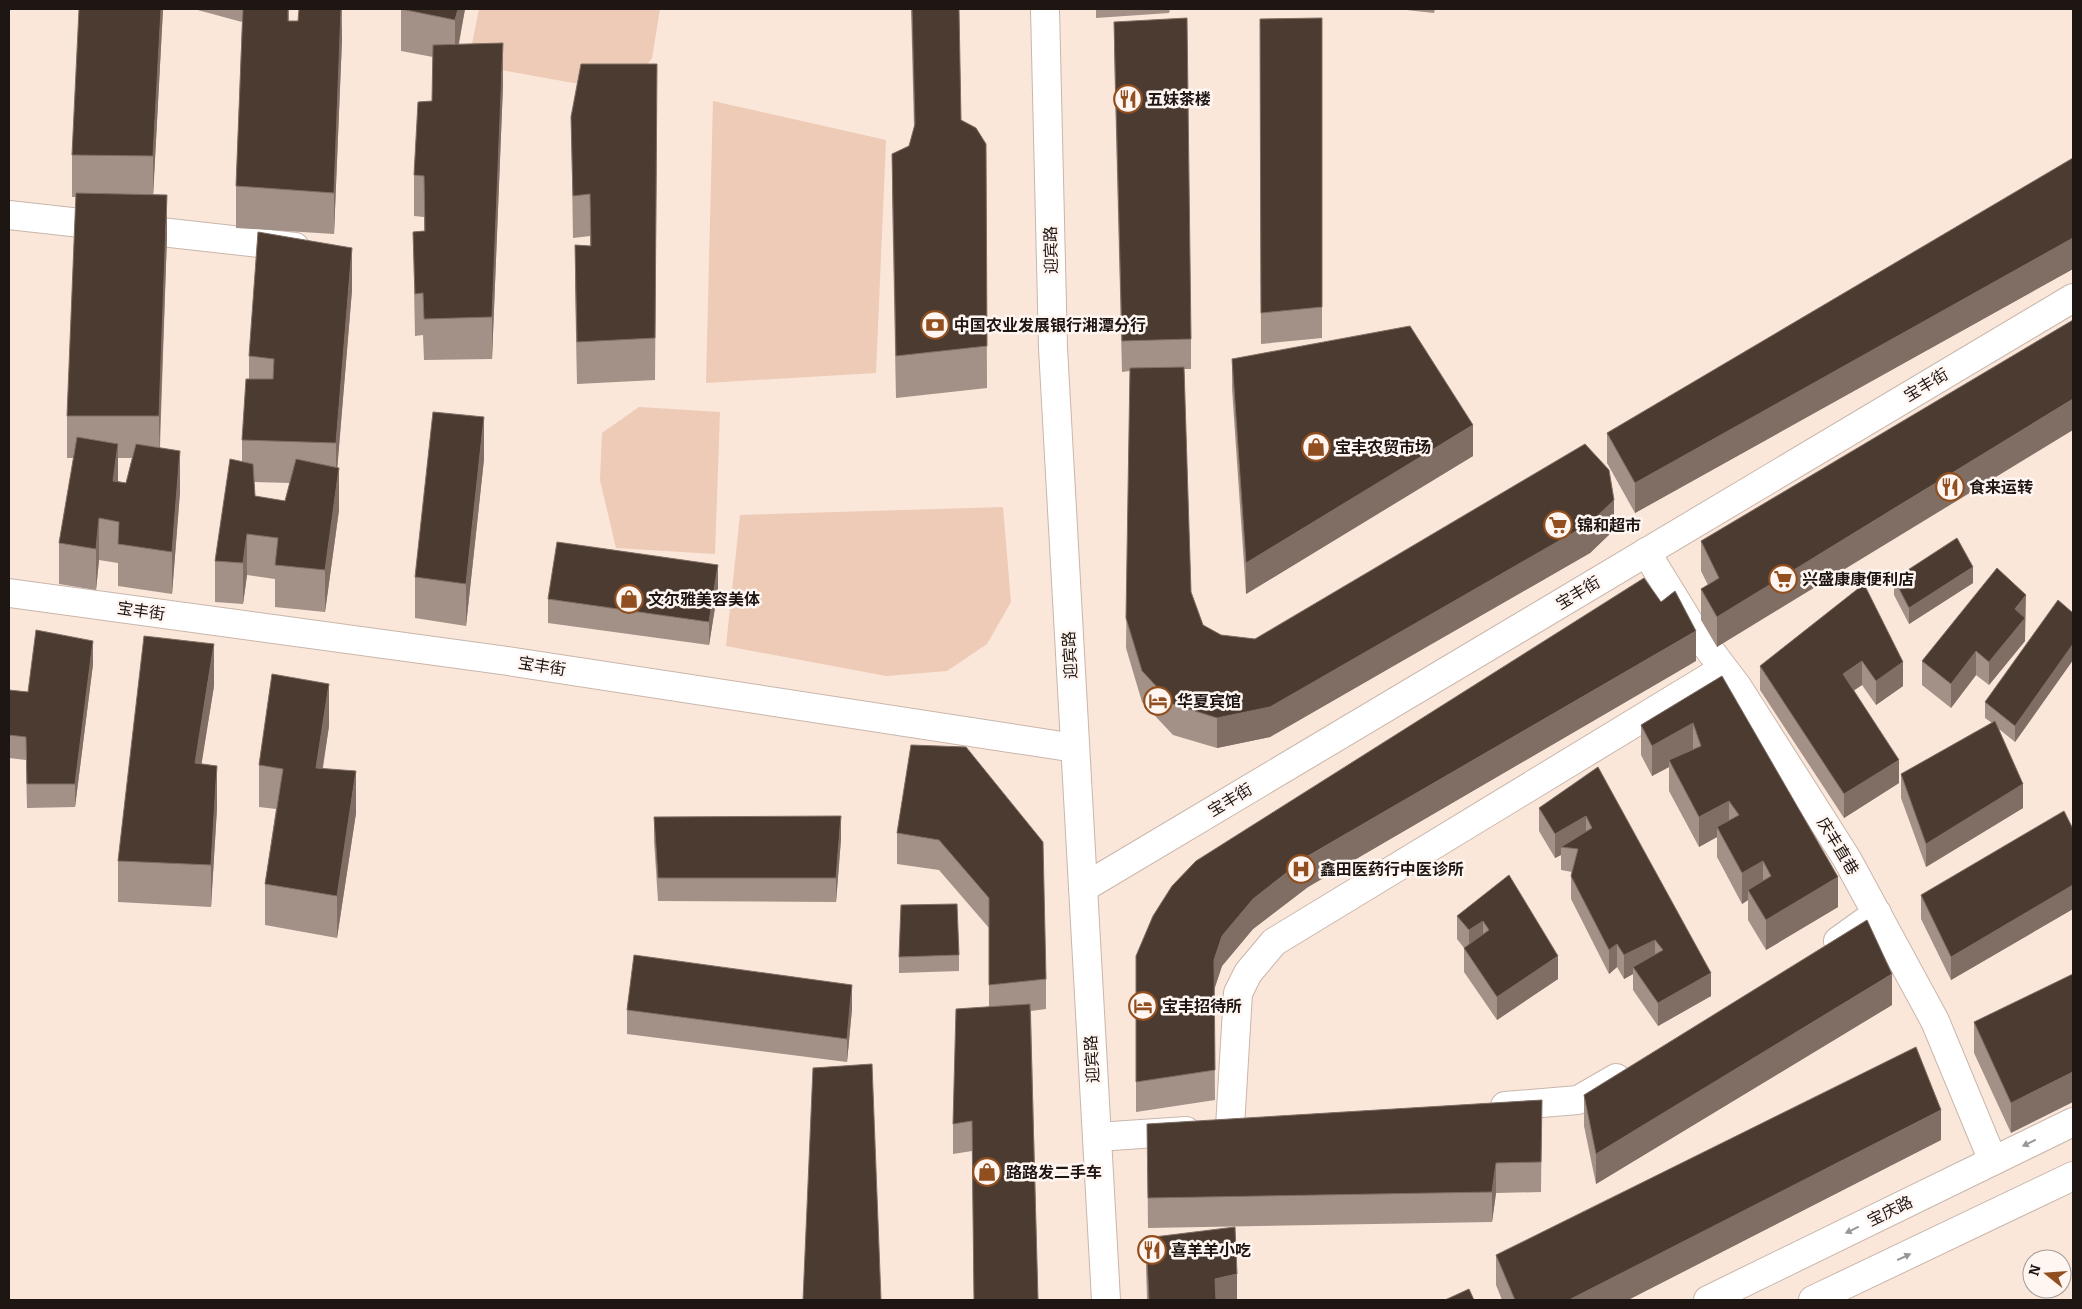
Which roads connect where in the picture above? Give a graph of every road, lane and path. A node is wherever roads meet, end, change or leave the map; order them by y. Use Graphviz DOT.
graph roads {
  1 [pos="1045,9"];
  2 [pos="9,216"];
  3 [pos="316,250"];
  4 [pos="2073,298"];
  5 [pos="1646,552"];
  6 [pos="9,593"];
  7 [pos="1723,669"];
  8 [pos="1075,748"];
  9 [pos="1083,888"];
  10 [pos="1877,913"];
  11 [pos="1816,957"];
  12 [pos="1634,1066"];
  13 [pos="1478,1108"];
  14 [pos="2073,1122"];
  15 [pos="1260,1125"];
  16 [pos="1230,1127"];
  17 [pos="1097,1138"];
  18 [pos="1993,1161"];
  19 [pos="2073,1176"];
  20 [pos="1106,1300"];
  21 [pos="1708,1300"];
  22 [pos="1813,1300"];
  1 -- 8 [label="street, 迎宾路"];
  2 -- 3 [label="street"];
  4 -- 5 [label="street, 宝丰街"];
  5 -- 7 [label="street, 庆丰直巷"];
  5 -- 9 [label="street, 宝丰街"];
  6 -- 8 [label="street, 宝丰街"];
  7 -- 10 [label="street, 庆丰直巷"];
  7 -- 16 [label="street"];
  8 -- 9 [label="street, 迎宾路"];
  9 -- 17 [label="street, 迎宾路"];
  10 -- 11 [label="street"];
  10 -- 18 [label="street, 庆丰直巷"];
  12 -- 13 [label="street"];
  14 -- 18 [label="street, 宝庆路, one-way"];
  15 -- 16 [label="street"];
  16 -- 17 [label="street"];
  17 -- 20 [label="street, 迎宾路"];
  18 -- 21 [label="street, 宝庆路, one-way"];
  22 -- 19 [label="street, one-way"];
}
